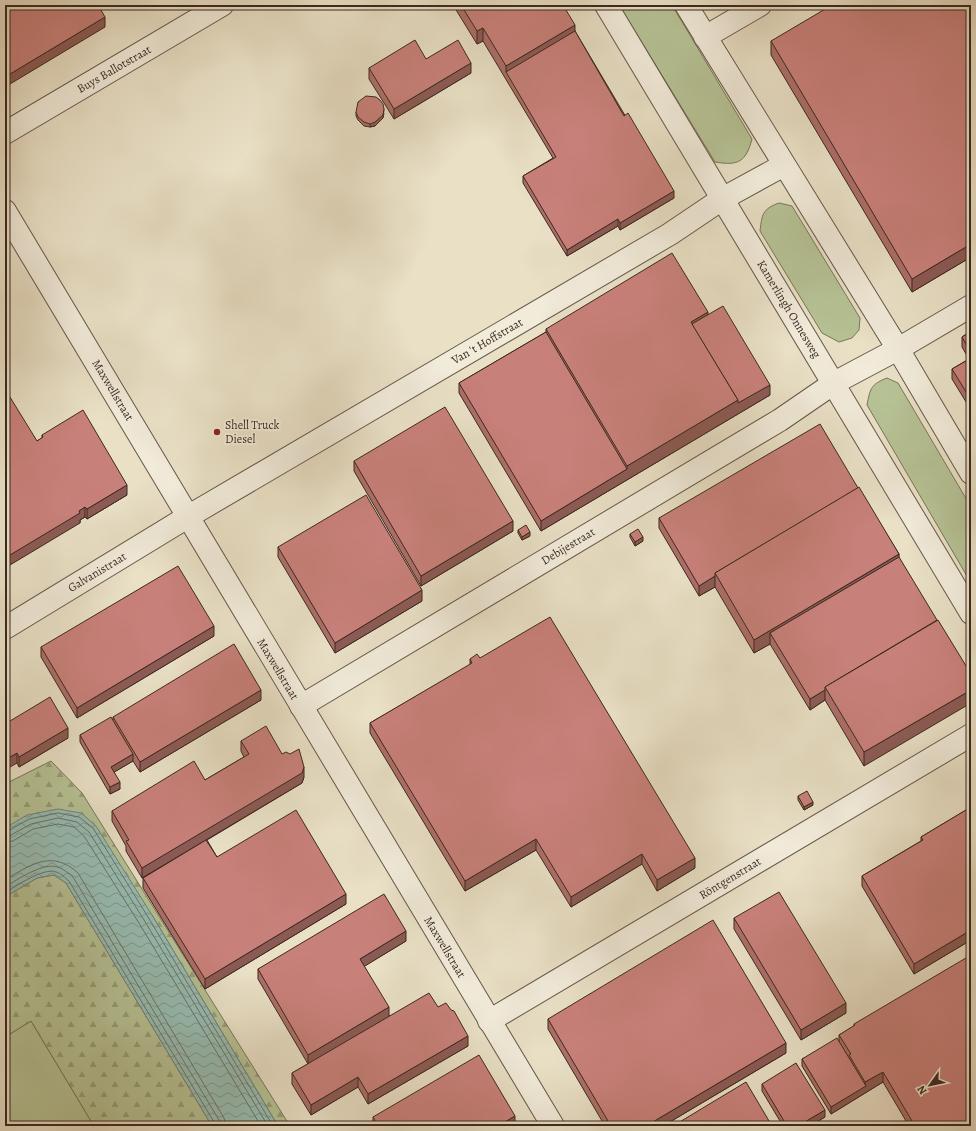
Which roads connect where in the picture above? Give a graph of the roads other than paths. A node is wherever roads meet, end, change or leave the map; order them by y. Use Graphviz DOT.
graph roads {
  1 [pos="222,5"];
  2 [pos="606,5"];
  3 [pos="686,5"];
  4 [pos="760,5"];
  5 [pos="705,37"];
  6 [pos="5,133"];
  7 [pos="784,165"];
  8 [pos="722,199"];
  9 [pos="5,211"];
  10 [pos="971,306"];
  11 [pos="898,349"];
  12 [pos="834,383"];
  13 [pos="971,473"];
  14 [pos="188,516"];
  15 [pos="971,613"];
  16 [pos="5,628"];
  17 [pos="301,706"];
  18 [pos="971,735"];
  19 [pos="489,1021"];
  20 [pos="553,1126"];
  1 -- 6 [label="street, Buys Ballotstraat"];
  2 -- 8 [label="street, Kamerlingh Onnesweg"];
  3 -- 5 [label="street"];
  4 -- 5 [label="street"];
  5 -- 7 [label="street"];
  7 -- 8 [label="street, Van 't Hoffstraat"];
  7 -- 11 [label="street"];
  8 -- 12 [label="street, Kamerlingh Onnesweg"];
  8 -- 14 [label="street, Van 't Hoffstraat"];
  9 -- 14 [label="street, Maxwellstraat"];
  10 -- 11 [label="street, Debijestraat"];
  11 -- 12 [label="street, Debijestraat"];
  11 -- 13 [label="street"];
  12 -- 15 [label="street, Kamerlingh Onnesweg"];
  12 -- 17 [label="street, Debijestraat"];
  14 -- 16 [label="street, Galvanistraat"];
  14 -- 17 [label="street, Maxwellstraat"];
  17 -- 19 [label="street, Maxwellstraat"];
  18 -- 19 [label="street, Röntgenstraat"];
  19 -- 20 [label="street, Maxwellstraat"];
}
